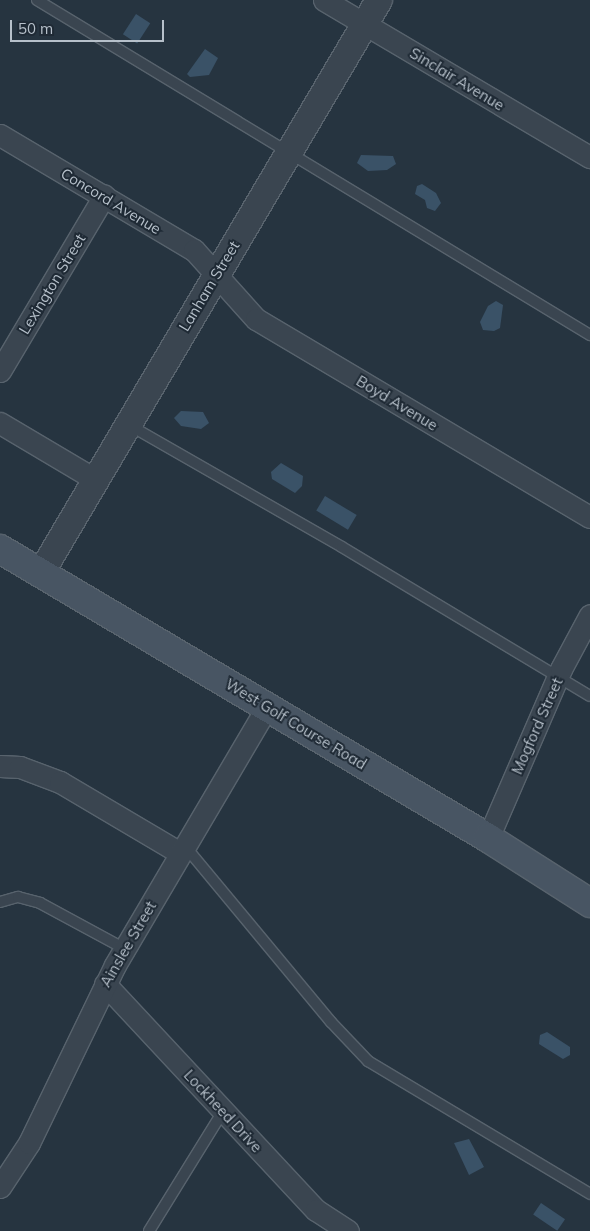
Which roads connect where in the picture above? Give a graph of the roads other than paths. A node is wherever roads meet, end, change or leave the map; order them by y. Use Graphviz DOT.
graph roads {
  1 [pos="37,0"];
  2 [pos="324,0"];
  3 [pos="379,0"];
  4 [pos="364,24"];
  5 [pos="0,135"];
  6 [pos="287,154"];
  7 [pos="590,157"];
  8 [pos="104,196"];
  9 [pos="217,273"];
  10 [pos="590,335"];
  11 [pos="0,372"];
  12 [pos="0,423"];
  13 [pos="128,424"];
  14 [pos="96,480"];
  15 [pos="590,517"];
  16 [pos="0,549"];
  17 [pos="40,573"];
  18 [pos="590,616"];
  19 [pos="558,676"];
  20 [pos="590,696"];
  21 [pos="267,707"];
  22 [pos="0,766"];
  23 [pos="488,838"];
  24 [pos="182,849"];
  25 [pos="0,902"];
  26 [pos="590,904"];
  27 [pos="125,949"];
  28 [pos="104,984"];
  29 [pos="223,1111"];
  30 [pos="0,1187"];
  31 [pos="590,1194"];
  32 [pos="340,1229"];
  33 [pos="149,1231"];
  1 -- 6 [label="lane"];
  2 -- 4 [label="street, Sinclair Avenue"];
  3 -- 4 [label="street, Lanham Street"];
  4 -- 6 [label="street, Lanham Street"];
  4 -- 7 [label="street, Sinclair Avenue"];
  5 -- 8 [label="street, Concord Avenue"];
  6 -- 9 [label="street, Lanham Street"];
  6 -- 10 [label="lane"];
  8 -- 9 [label="street, Concord Avenue"];
  8 -- 11 [label="street, Lexington Street"];
  9 -- 13 [label="street, Lanham Street"];
  9 -- 15 [label="street, Boyd Avenue"];
  12 -- 14 [label="street"];
  13 -- 14 [label="street, Lanham Street"];
  13 -- 19 [label="lane"];
  14 -- 17 [label="street, Lanham Street"];
  16 -- 17 [label="main road, West Golf Course Road"];
  17 -- 21 [label="main road, West Golf Course Road"];
  18 -- 19 [label="street, Mogford Street"];
  19 -- 20 [label="lane"];
  19 -- 23 [label="street, Mogford Street"];
  21 -- 23 [label="main road, West Golf Course Road"];
  21 -- 24 [label="street, Ainslee Street"];
  22 -- 24 [label="street"];
  23 -- 26 [label="main road, West Golf Course Road"];
  24 -- 27 [label="street, Ainslee Street"];
  24 -- 31 [label="lane"];
  25 -- 27 [label="lane"];
  27 -- 28 [label="street, Ainslee Street"];
  28 -- 29 [label="street, Lockheed Drive"];
  28 -- 30 [label="street, Ainslee Street"];
  29 -- 32 [label="street, Lockheed Drive"];
  29 -- 33 [label="lane"];
}
